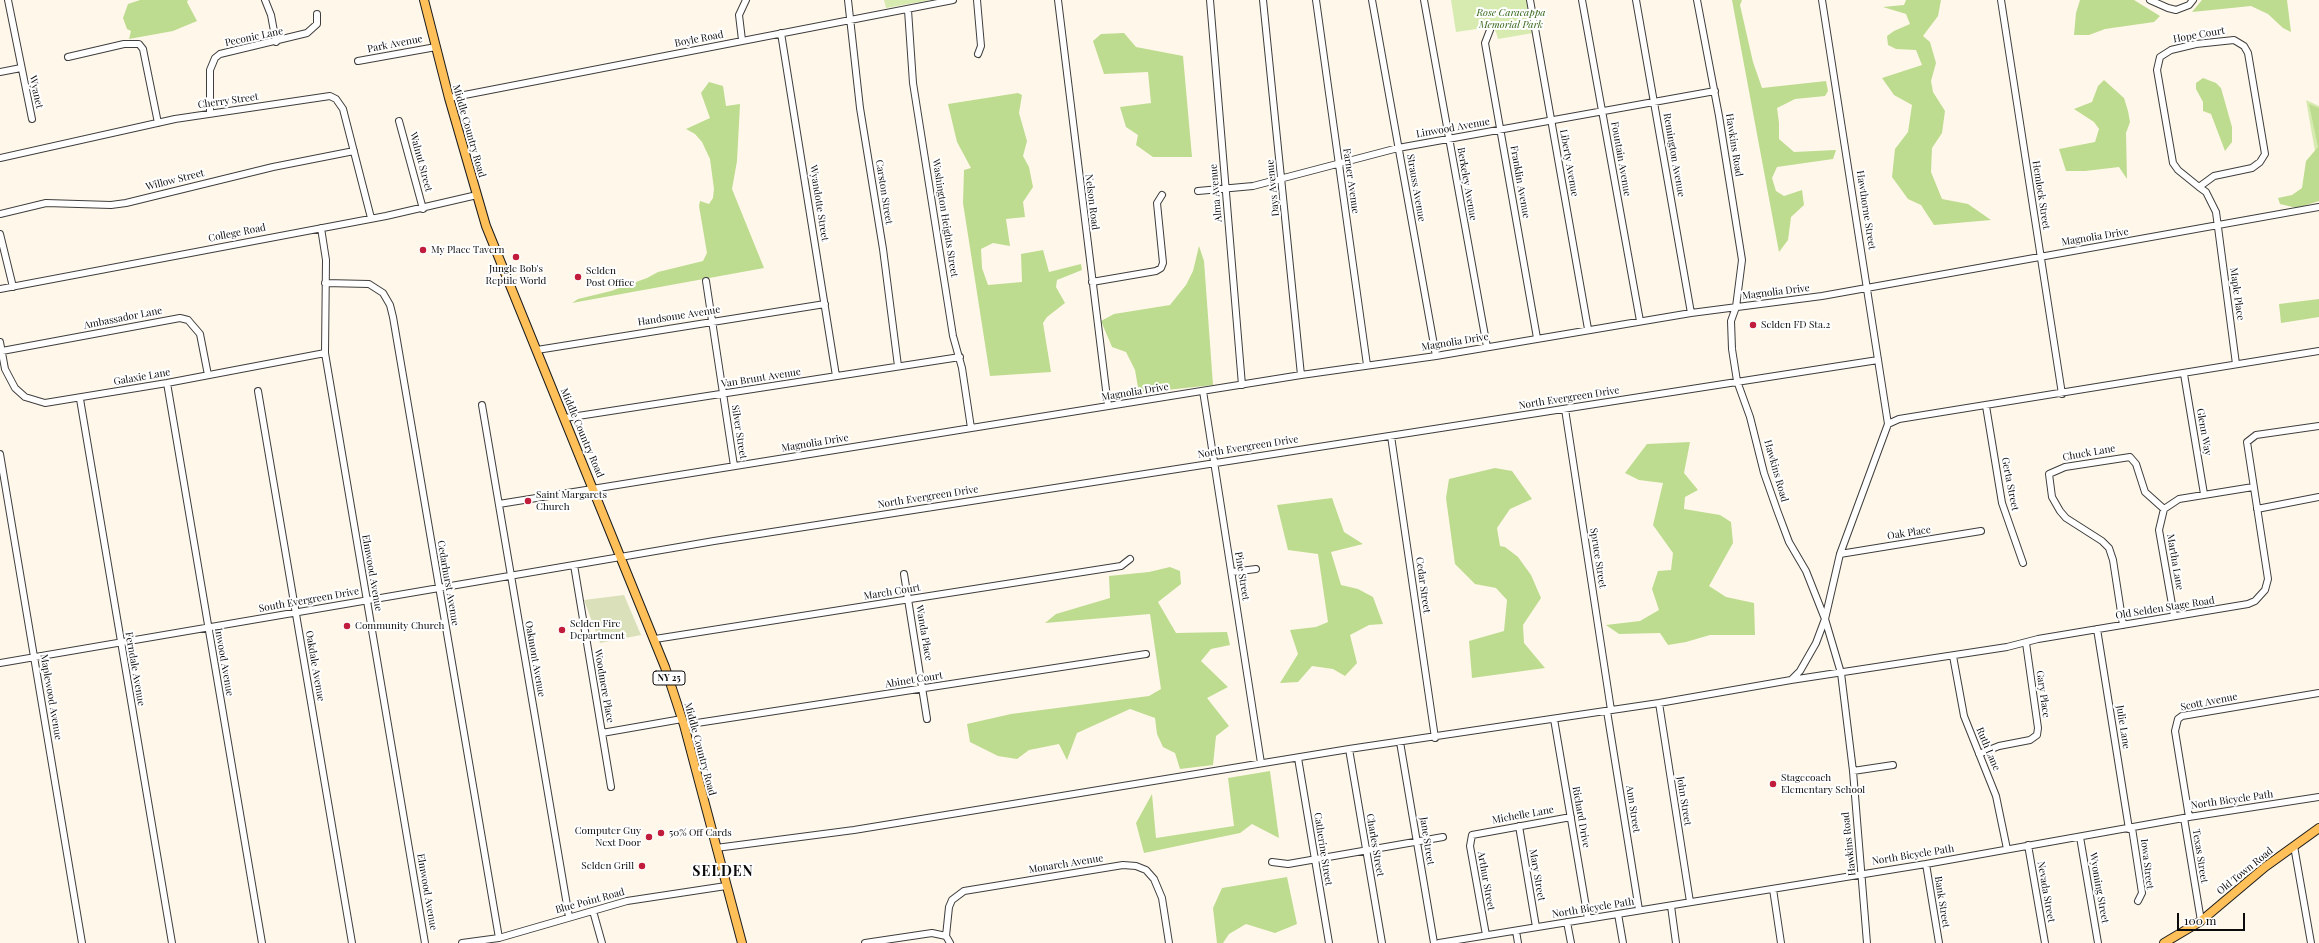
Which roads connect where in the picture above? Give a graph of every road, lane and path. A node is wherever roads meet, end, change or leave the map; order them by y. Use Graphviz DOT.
graph roads {
  1 [pos="8,0"];
  2 [pos="265,0"];
  3 [pos="424,0"];
  4 [pos="746,0"];
  5 [pos="848,0"];
  6 [pos="953,0"];
  7 [pos="977,0"];
  8 [pos="1058,0"];
  9 [pos="1210,0"];
  10 [pos="1263,0"];
  11 [pos="1316,0"];
  12 [pos="1372,0"];
  13 [pos="1424,0"];
  14 [pos="1530,0"];
  15 [pos="1582,0"];
  16 [pos="1636,0"];
  17 [pos="1697,0"];
  18 [pos="1822,0"];
  19 [pos="2001,0"];
  20 [pos="2150,0"];
  21 [pos="2193,0"];
  22 [pos="908,10"];
  23 [pos="317,14"];
  24 [pos="852,20"];
  25 [pos="1490,30"];
  26 [pos="781,33"];
  27 [pos="742,40"];
  28 [pos="276,42"];
  29 [pos="436,47"];
  30 [pos="978,54"];
  31 [pos="68,57"];
  32 [pos="358,61"];
  33 [pos="21,68"];
  34 [pos="0,72"];
  35 [pos="1715,92"];
  36 [pos="449,98"];
  37 [pos="1654,102"];
  38 [pos="1603,111"];
  39 [pos="210,113"];
  40 [pos="32,119"];
  41 [pos="1551,120"];
  42 [pos="399,121"];
  43 [pos="158,123"];
  44 [pos="1500,129"];
  45 [pos="1449,139"];
  46 [pos="1398,148"];
  47 [pos="354,151"];
  48 [pos="0,158"];
  49 [pos="1339,164"];
  50 [pos="1282,178"];
  51 [pos="1226,187"];
  52 [pos="2199,187"];
  53 [pos="1198,191"];
  54 [pos="477,195"];
  55 [pos="1162,195"];
  56 [pos="2319,207"];
  57 [pos="423,209"];
  58 [pos="0,214"];
  59 [pos="371,218"];
  60 [pos="2217,226"];
  61 [pos="321,228"];
  62 [pos="0,234"];
  63 [pos="2041,256"];
  64 [pos="706,282"];
  65 [pos="1092,282"];
  66 [pos="326,283"];
  67 [pos="13,287"];
  68 [pos="1868,287"];
  69 [pos="0,289"];
  70 [pos="1739,290"];
  71 [pos="824,304"];
  72 [pos="1753,305"];
  73 [pos="1736,307"];
  74 [pos="1691,313"];
  75 [pos="712,321"];
  76 [pos="1640,321"];
  77 [pos="1588,329"];
  78 [pos="1537,338"];
  79 [pos="0,342"];
  80 [pos="1487,347"];
  81 [pos="537,350"];
  82 [pos="2,351"];
  83 [pos="2319,351"];
  84 [pos="325,353"];
  85 [pos="1436,356"];
  86 [pos="960,357"];
  87 [pos="1878,360"];
  88 [pos="2236,364"];
  89 [pos="1367,365"];
  90 [pos="898,366"];
  91 [pos="2184,374"];
  92 [pos="208,375"];
  93 [pos="1301,375"];
  94 [pos="836,376"];
  95 [pos="1737,381"];
  96 [pos="167,383"];
  97 [pos="1242,385"];
  98 [pos="1203,391"];
  99 [pos="258,392"];
  100 [pos="723,394"];
  101 [pos="2062,394"];
  102 [pos="80,399"];
  103 [pos="482,405"];
  104 [pos="1108,406"];
  105 [pos="1986,406"];
  106 [pos="1565,409"];
  107 [pos="565,418"];
  108 [pos="1888,424"];
  109 [pos="2319,426"];
  110 [pos="971,428"];
  111 [pos="1391,436"];
  112 [pos="0,454"];
  113 [pos="1215,462"];
  114 [pos="734,466"];
  115 [pos="2253,487"];
  116 [pos="593,488"];
  117 [pos="2204,494"];
  118 [pos="2319,497"];
  119 [pos="499,504"];
  120 [pos="2164,509"];
  121 [pos="2257,509"];
  122 [pos="1981,531"];
  123 [pos="1840,554"];
  124 [pos="622,557"];
  125 [pos="1130,559"];
  126 [pos="2023,563"];
  127 [pos="574,565"];
  128 [pos="1256,569"];
  129 [pos="1232,572"];
  130 [pos="904,574"];
  131 [pos="511,576"];
  132 [pos="439,588"];
  133 [pos="908,599"];
  134 [pos="367,600"];
  135 [pos="296,613"];
  136 [pos="2174,616"];
  137 [pos="1825,618"];
  138 [pos="2123,625"];
  139 [pos="208,627"];
  140 [pos="2097,629"];
  141 [pos="655,639"];
  142 [pos="120,642"];
  143 [pos="2026,642"];
  144 [pos="1146,654"];
  145 [pos="1953,656"];
  146 [pos="34,657"];
  147 [pos="0,662"];
  148 [pos="1841,673"];
  149 [pos="1791,680"];
  150 [pos="923,688"];
  151 [pos="2319,693"];
  152 [pos="1659,703"];
  153 [pos="1609,710"];
  154 [pos="927,719"];
  155 [pos="1554,719"];
  156 [pos="683,722"];
  157 [pos="602,733"];
  158 [pos="1435,738"];
  159 [pos="1400,742"];
  160 [pos="1349,749"];
  161 [pos="1979,754"];
  162 [pos="1298,758"];
  163 [pos="1261,763"];
  164 [pos="1893,765"];
  165 [pos="1853,771"];
  166 [pos="611,787"];
  167 [pos="2319,797"];
  168 [pos="1571,817"];
  169 [pos="2186,817"];
  170 [pos="1519,826"];
  171 [pos="2319,828"];
  172 [pos="2131,829"];
  173 [pos="1477,833"];
  174 [pos="2080,837"];
  175 [pos="1443,838"];
  176 [pos="1417,841"];
  177 [pos="2028,845"];
  178 [pos="2294,846"];
  179 [pos="716,848"];
  180 [pos="2007,849"];
  181 [pos="1366,850"];
  182 [pos="1315,859"];
  183 [pos="1272,862"];
  184 [pos="1926,864"];
  185 [pos="1863,873"];
  186 [pos="726,886"];
  187 [pos="1773,889"];
  188 [pos="2138,901"];
  189 [pos="1690,902"];
  190 [pos="1671,906"];
  191 [pos="1639,910"];
  192 [pos="592,911"];
  193 [pos="1618,914"];
  194 [pos="569,918"];
  195 [pos="1588,919"];
  196 [pos="2201,921"];
  197 [pos="1567,922"];
  198 [pos="1536,927"];
  199 [pos="1516,931"];
  200 [pos="1486,935"];
  201 [pos="946,936"];
  202 [pos="499,938"];
  203 [pos="82,943"];
  204 [pos="172,943"];
  205 [pos="262,943"];
  206 [pos="352,943"];
  207 [pos="425,943"];
  208 [pos="462,943"];
  209 [pos="602,943"];
  210 [pos="742,943"];
  211 [pos="865,943"];
  212 [pos="950,943"];
  213 [pos="1169,943"];
  214 [pos="1329,943"];
  215 [pos="1382,943"];
  216 [pos="1434,943"];
  217 [pos="1439,943"];
  218 [pos="1518,943"];
  219 [pos="1570,943"];
  220 [pos="1623,943"];
  221 [pos="1676,943"];
  222 [pos="1781,943"];
  223 [pos="1867,943"];
  224 [pos="1939,943"];
  225 [pos="2045,943"];
  226 [pos="2098,943"];
  227 [pos="2164,943"];
  228 [pos="2311,943"];
  1 -- 33 [label="street, Wyanet"];
  2 -- 28 [label="street"];
  3 -- 29 [label="main road, Middle Country Road / NY 25"];
  4 -- 27 [label="street"];
  5 -- 24 [label="street, Carston Street"];
  6 -- 22 [label="street, Boyle Road"];
  7 -- 30 [label="street"];
  8 -- 65 [label="street, Nelson Road"];
  9 -- 51 [label="street, Alma Avenue"];
  10 -- 50 [label="street, Days Avenue"];
  11 -- 49 [label="street, Farner Avenue"];
  12 -- 46 [label="street, Strauss Avenue"];
  13 -- 45 [label="street, Berkeley Avenue"];
  14 -- 41 [label="street, Liberty Avenue"];
  15 -- 38 [label="street, Fountain Avenue"];
  16 -- 37 [label="street, Remington Avenue"];
  17 -- 35 [label="street, Hawkins Road"];
  18 -- 68 [label="street, Hawthorne Street"];
  19 -- 63 [label="street, Hemlock Street"];
  20 -- 21 [label="street"];
  22 -- 24 [label="street, Boyle Road"];
  22 -- 86 [label="street, Washington Heights Street"];
  23 -- 28 [label="street, Peconic Lane"];
  24 -- 26 [label="street, Boyle Road"];
  24 -- 90 [label="street, Carston Street"];
  25 -- 44 [label="street, Franklin Avenue"];
  26 -- 27 [label="street, Boyle Road"];
  26 -- 71 [label="street, Wyandotte Street"];
  27 -- 36 [label="street, Boyle Road"];
  28 -- 39 [label="street, Peconic Lane"];
  29 -- 32 [label="street, Park Avenue"];
  29 -- 36 [label="main road, Middle Country Road / NY 25"];
  31 -- 43 [label="street"];
  33 -- 34 [label="street"];
  33 -- 40 [label="street, Wyanet"];
  35 -- 37 [label="street, Linwood Avenue"];
  35 -- 70 [label="street, Hawkins Road"];
  36 -- 54 [label="main road, Middle Country Road / NY 25"];
  37 -- 38 [label="street, Linwood Avenue"];
  37 -- 74 [label="street, Remington Avenue"];
  38 -- 41 [label="street, Linwood Avenue"];
  38 -- 76 [label="street, Fountain Avenue"];
  39 -- 43 [label="street, Cherry Street"];
  39 -- 47 [label="street, Cherry Street"];
  41 -- 44 [label="street, Linwood Avenue"];
  41 -- 77 [label="street, Liberty Avenue"];
  42 -- 57 [label="street, Walnut Street"];
  43 -- 48 [label="street, Cherry Street"];
  44 -- 45 [label="street, Linwood Avenue"];
  44 -- 78 [label="street, Franklin Avenue"];
  45 -- 46 [label="street, Linwood Avenue"];
  45 -- 80 [label="street, Berkeley Avenue"];
  46 -- 49 [label="street, Linwood Avenue"];
  46 -- 85 [label="street, Strauss Avenue"];
  47 -- 58 [label="street, Willow Street"];
  47 -- 59 [label="street, Cherry Street"];
  49 -- 50 [label="street, Linwood Avenue"];
  49 -- 89 [label="street, Farner Avenue"];
  50 -- 51 [label="street, Linwood Avenue"];
  50 -- 93 [label="street, Days Avenue"];
  51 -- 53 [label="street, Linwood Avenue"];
  51 -- 97 [label="street, Alma Avenue"];
  52 -- 52 [label="street, Hope Court"];
  52 -- 60 [label="street, Hope Court"];
  54 -- 57 [label="street, College Road"];
  54 -- 81 [label="main road, Middle Country Road / NY 25"];
  55 -- 65 [label="street"];
  56 -- 60 [label="street, Magnolia Drive"];
  57 -- 59 [label="street, College Road"];
  59 -- 61 [label="street, College Road"];
  60 -- 63 [label="street, Magnolia Drive"];
  60 -- 88 [label="street, Maple Place"];
  61 -- 66 [label="street, Elmwood Avenue"];
  61 -- 67 [label="street, College Road"];
  62 -- 67 [label="street"];
  63 -- 68 [label="street, Magnolia Drive"];
  63 -- 101 [label="street, Hemlock Street"];
  64 -- 75 [label="street, Silver Street"];
  65 -- 104 [label="street, Nelson Road"];
  66 -- 84 [label="street, Elmwood Avenue"];
  66 -- 132 [label="street, Cedarhurst Avenue"];
  67 -- 69 [label="street, College Road"];
  68 -- 72 [label="street, Magnolia Drive"];
  68 -- 87 [label="street, Hawthorne Street"];
  70 -- 72 [label="street"];
  70 -- 73 [label="street, Hawkins Road"];
  71 -- 75 [label="street, Handsome Avenue"];
  71 -- 94 [label="street, Wyandotte Street"];
  72 -- 73 [label="street, Magnolia Drive"];
  73 -- 74 [label="street, Magnolia Drive"];
  73 -- 95 [label="street, Hawkins Road"];
  74 -- 76 [label="street, Magnolia Drive"];
  75 -- 81 [label="street, Handsome Avenue"];
  75 -- 100 [label="street, Silver Street"];
  76 -- 77 [label="street, Magnolia Drive"];
  77 -- 78 [label="street, Magnolia Drive"];
  78 -- 80 [label="street, Magnolia Drive"];
  79 -- 82 [label="street, Galaxie Lane"];
  80 -- 85 [label="street, Magnolia Drive"];
  81 -- 107 [label="main road, Middle Country Road / NY 25"];
  82 -- 92 [label="street, Ambassador Lane"];
  82 -- 102 [label="street, Galaxie Lane"];
  83 -- 88 [label="street"];
  84 -- 92 [label="street, Galaxie Lane"];
  84 -- 134 [label="street, Elmwood Avenue"];
  85 -- 89 [label="street, Magnolia Drive"];
  86 -- 90 [label="street, Van Brunt Avenue"];
  86 -- 110 [label="street, Washington Heights Street"];
  87 -- 95 [label="street, North Evergreen Drive"];
  87 -- 108 [label="street, Hawthorne Street"];
  88 -- 91 [label="street"];
  89 -- 93 [label="street, Magnolia Drive"];
  90 -- 94 [label="street, Van Brunt Avenue"];
  91 -- 101 [label="street"];
  91 -- 117 [label="street, Glenn Way"];
  92 -- 96 [label="street, Galaxie Lane"];
  93 -- 97 [label="street, Magnolia Drive"];
  94 -- 100 [label="street, Van Brunt Avenue"];
  95 -- 106 [label="street, North Evergreen Drive"];
  95 -- 137 [label="street, Hawkins Road"];
  96 -- 102 [label="street, Galaxie Lane"];
  96 -- 139 [label="street, Inwood Avenue"];
  97 -- 98 [label="street, Magnolia Drive"];
  98 -- 104 [label="street, Magnolia Drive"];
  98 -- 113 [label="street, Pine Street"];
  99 -- 135 [label="street, Oakdale Avenue"];
  100 -- 107 [label="street, Van Brunt Avenue"];
  100 -- 114 [label="street, Silver Street"];
  101 -- 105 [label="street"];
  102 -- 142 [label="street, Ferndale Avenue"];
  103 -- 119 [label="street, Oakmont Avenue"];
  104 -- 110 [label="street, Magnolia Drive"];
  105 -- 108 [label="street"];
  105 -- 126 [label="street, Gerta Street"];
  106 -- 111 [label="street, North Evergreen Drive"];
  106 -- 153 [label="street, Spruce Street"];
  107 -- 116 [label="main road, Middle Country Road / NY 25"];
  108 -- 123 [label="street"];
  109 -- 115 [label="street, Old Selden Stage Road"];
  110 -- 114 [label="street, Magnolia Drive"];
  111 -- 113 [label="street, North Evergreen Drive"];
  111 -- 158 [label="street, Cedar Street"];
  112 -- 146 [label="street, Maplewood Avenue"];
  113 -- 124 [label="street, North Evergreen Drive"];
  113 -- 129 [label="street, Pine Street"];
  114 -- 116 [label="street, Magnolia Drive"];
  115 -- 117 [label="street"];
  115 -- 121 [label="street, Old Selden Stage Road"];
  116 -- 119 [label="street, Magnolia Drive"];
  116 -- 124 [label="main road, Middle Country Road / NY 25"];
  117 -- 120 [label="street"];
  118 -- 121 [label="street"];
  119 -- 131 [label="street, Oakmont Avenue"];
  120 -- 136 [label="street, Martha Lane"];
  120 -- 138 [label="street, Chuck Lane"];
  121 -- 136 [label="street, Old Selden Stage Road"];
  122 -- 123 [label="street, Oak Place"];
  123 -- 137 [label="street"];
  124 -- 127 [label="street, South Evergreen Drive"];
  124 -- 141 [label="main road, Middle Country Road / NY 25"];
  125 -- 133 [label="street, March Court"];
  127 -- 131 [label="street, South Evergreen Drive"];
  127 -- 157 [label="street, Woodmere Place"];
  128 -- 129 [label="street"];
  129 -- 163 [label="street, Pine Street"];
  130 -- 133 [label="street, Wanda Place"];
  131 -- 132 [label="street, South Evergreen Drive"];
  131 -- 194 [label="street, Oakmont Avenue"];
  132 -- 134 [label="street, South Evergreen Drive"];
  132 -- 202 [label="street, Cedarhurst Avenue"];
  133 -- 141 [label="street, March Court"];
  133 -- 150 [label="street, Wanda Place"];
  134 -- 135 [label="street, South Evergreen Drive"];
  134 -- 207 [label="street, Elmwood Avenue"];
  135 -- 139 [label="street, South Evergreen Drive"];
  135 -- 206 [label="street, Oakdale Avenue"];
  136 -- 138 [label="street, Old Selden Stage Road"];
  137 -- 148 [label="street, Hawkins Road"];
  137 -- 149 [label="street"];
  138 -- 140 [label="street, Old Selden Stage Road"];
  139 -- 142 [label="street, South Evergreen Drive"];
  139 -- 205 [label="street, Inwood Avenue"];
  140 -- 143 [label="street, Old Selden Stage Road"];
  140 -- 172 [label="street, Julie Lane"];
  141 -- 156 [label="main road, Middle Country Road / NY 25"];
  142 -- 146 [label="street, South Evergreen Drive"];
  142 -- 204 [label="street, Ferndale Avenue"];
  143 -- 145 [label="street, Old Selden Stage Road"];
  143 -- 161 [label="street, Gary Place"];
  144 -- 150 [label="street, Abinet Court"];
  145 -- 148 [label="street, Old Selden Stage Road"];
  145 -- 161 [label="street, Ruth Lane"];
  146 -- 147 [label="street, South Evergreen Drive"];
  146 -- 203 [label="street, Maplewood Avenue"];
  148 -- 149 [label="street, Old Selden Stage Road"];
  148 -- 165 [label="street, Hawkins Road"];
  149 -- 152 [label="street, Old Selden Stage Road"];
  150 -- 154 [label="street, Wanda Place"];
  150 -- 156 [label="street, Abinet Court"];
  151 -- 169 [label="street, Scott Avenue"];
  152 -- 153 [label="street, Old Selden Stage Road"];
  152 -- 189 [label="street, John Street"];
  153 -- 155 [label="street, Old Selden Stage Road"];
  153 -- 191 [label="street, Ann Street"];
  155 -- 158 [label="street, Old Selden Stage Road"];
  155 -- 168 [label="street, Richard Drive"];
  156 -- 157 [label="street, Abinet Court"];
  156 -- 179 [label="main road, Middle Country Road / NY 25"];
  157 -- 166 [label="street, Woodmere Place"];
  158 -- 159 [label="street, Old Selden Stage Road"];
  159 -- 160 [label="street, Old Selden Stage Road"];
  159 -- 176 [label="street, Jane Street"];
  160 -- 162 [label="street, Old Selden Stage Road"];
  160 -- 181 [label="street, Charles Street"];
  161 -- 180 [label="street, Ruth Lane"];
  162 -- 163 [label="street, Old Selden Stage Road"];
  162 -- 182 [label="street, Catherine Street"];
  163 -- 179 [label="street, Old Selden Stage Road"];
  164 -- 165 [label="street"];
  165 -- 185 [label="street, Hawkins Road"];
  167 -- 169 [label="street, North Bicycle Path"];
  168 -- 170 [label="street, Michelle Lane"];
  168 -- 195 [label="street, Richard Drive"];
  169 -- 172 [label="street, North Bicycle Path"];
  169 -- 196 [label="street, Texas Street"];
  170 -- 173 [label="street, Michelle Lane"];
  170 -- 198 [label="street, Mary Street"];
  171 -- 178 [label="main road, Old Town Road"];
  172 -- 174 [label="street, North Bicycle Path"];
  172 -- 188 [label="street, Iowa Street"];
  173 -- 200 [label="street, Arthur Street"];
  174 -- 177 [label="street, North Bicycle Path"];
  174 -- 226 [label="street, Wyoming Street"];
  175 -- 176 [label="street"];
  176 -- 181 [label="street"];
  176 -- 216 [label="street, Jane Street"];
  177 -- 180 [label="street, North Bicycle Path"];
  177 -- 225 [label="street, Nevada Street"];
  178 -- 196 [label="main road, Old Town Road"];
  178 -- 228 [label="street"];
  179 -- 186 [label="main road, Middle Country Road / NY 25"];
  180 -- 184 [label="street, North Bicycle Path"];
  181 -- 182 [label="street"];
  181 -- 215 [label="street, Charles Street"];
  182 -- 183 [label="street"];
  182 -- 214 [label="street, Catherine Street"];
  184 -- 185 [label="street, North Bicycle Path"];
  184 -- 224 [label="street, Bank Street"];
  185 -- 187 [label="street, North Bicycle Path"];
  185 -- 223 [label="street, Hawkins Road"];
  186 -- 192 [label="street, Blue Point Road"];
  186 -- 210 [label="main road, Middle Country Road / NY 25"];
  187 -- 189 [label="street, North Bicycle Path"];
  187 -- 222 [label="street"];
  189 -- 190 [label="street, North Bicycle Path"];
  190 -- 191 [label="street, North Bicycle Path"];
  190 -- 221 [label="street"];
  191 -- 193 [label="street, North Bicycle Path"];
  192 -- 194 [label="street, Blue Point Road"];
  192 -- 209 [label="street"];
  193 -- 195 [label="street, North Bicycle Path"];
  193 -- 220 [label="street"];
  194 -- 202 [label="street, Blue Point Road"];
  195 -- 197 [label="street, North Bicycle Path"];
  196 -- 227 [label="main road, Old Town Road"];
  197 -- 198 [label="street, North Bicycle Path"];
  197 -- 219 [label="street"];
  198 -- 199 [label="street, North Bicycle Path"];
  199 -- 200 [label="street, North Bicycle Path"];
  199 -- 218 [label="street"];
  200 -- 217 [label="street, North Bicycle Path"];
  201 -- 211 [label="street"];
  201 -- 212 [label="street"];
  201 -- 213 [label="street, Monarch Avenue"];
  202 -- 208 [label="street, Blue Point Road"];
}
